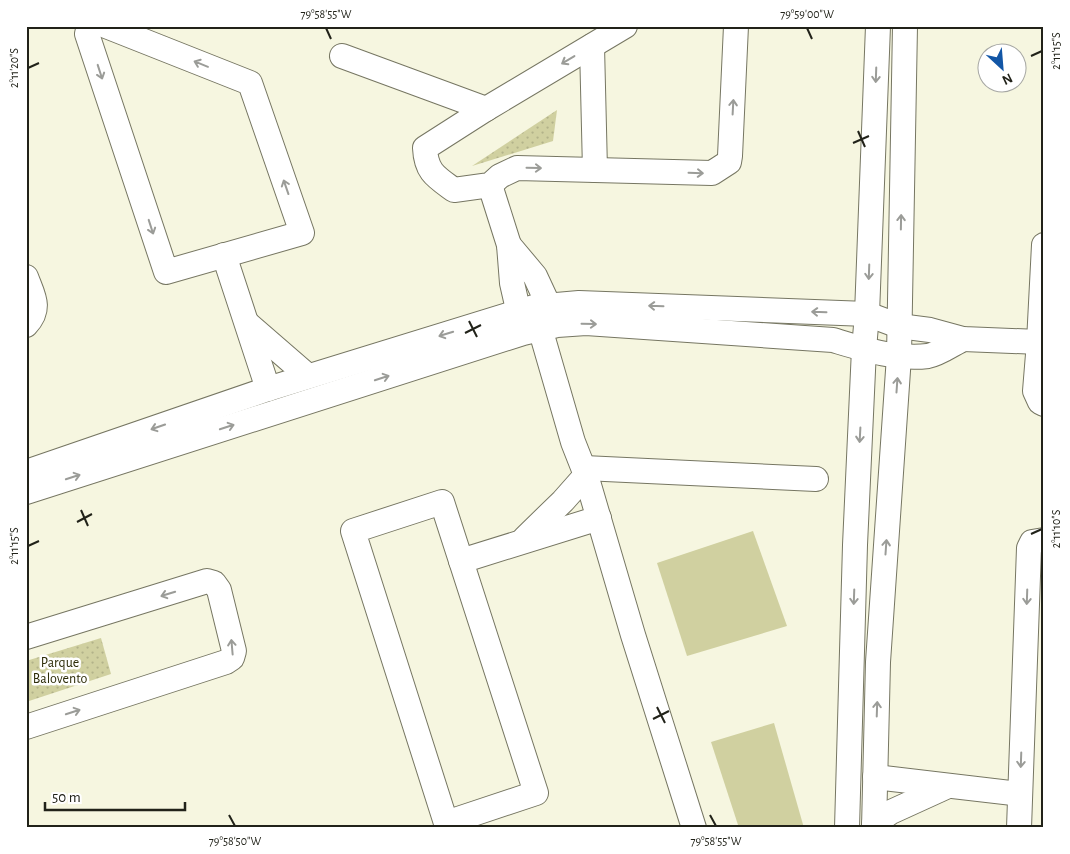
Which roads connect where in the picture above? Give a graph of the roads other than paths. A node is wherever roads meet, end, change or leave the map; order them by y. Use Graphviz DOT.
graph roads {
  1 [pos="89,26"];
  2 [pos="106,26"];
  3 [pos="625,26"];
  4 [pos="736,26"];
  5 [pos="878,26"];
  6 [pos="905,26"];
  7 [pos="592,46"];
  8 [pos="342,56"];
  9 [pos="486,109"];
  10 [pos="595,170"];
  11 [pos="490,185"];
  12 [pos="509,245"];
  13 [pos="1044,246"];
  14 [pos="224,255"];
  15 [pos="26,277"];
  16 [pos="868,314"];
  17 [pos="537,321"];
  18 [pos="247,323"];
  19 [pos="26,325"];
  20 [pos="899,326"];
  21 [pos="963,339"];
  22 [pos="1040,342"];
  23 [pos="864,349"];
  24 [pos="899,356"];
  25 [pos="308,376"];
  26 [pos="268,389"];
  27 [pos="1044,404"];
  28 [pos="188,428"];
  29 [pos="585,471"];
  30 [pos="26,472"];
  31 [pos="816,479"];
  32 [pos="26,492"];
  33 [pos="599,518"];
  34 [pos="1044,540"];
  35 [pos="520,542"];
  36 [pos="461,561"];
  37 [pos="26,637"];
  38 [pos="26,727"];
  39 [pos="850,740"];
  40 [pos="876,740"];
  41 [pos="875,778"];
  42 [pos="950,785"];
  43 [pos="1020,794"];
  44 [pos="874,826"];
  45 [pos="694,828"];
  46 [pos="847,828"];
  47 [pos="1019,828"];
  1 -- 14 [label="street, one-way"];
  14 -- 2 [label="street, one-way"];
  3 -- 7 [label="street"];
  10 -- 4 [label="street, one-way"];
  5 -- 16 [label="street, one-way"];
  20 -- 6 [label="street, one-way"];
  7 -- 9 [label="street, one-way"];
  7 -- 10 [label="street"];
  8 -- 9 [label="street"];
  9 -- 11 [label="street"];
  11 -- 10 [label="street, one-way"];
  11 -- 12 [label="street"];
  12 -- 17 [label="street"];
  12 -- 17 [label="street"];
  13 -- 22 [label="street"];
  14 -- 18 [label="street"];
  15 -- 19 [label="street"];
  16 -- 17 [label="street, one-way"];
  16 -- 20 [label="street"];
  16 -- 23 [label="street"];
  17 -- 23 [label="street, one-way"];
  17 -- 25 [label="street, one-way"];
  28 -- 17 [label="street, one-way"];
  17 -- 29 [label="street"];
  18 -- 25 [label="street"];
  18 -- 26 [label="street"];
  20 -- 21 [label="street"];
  20 -- 24 [label="street"];
  21 -- 22 [label="street"];
  21 -- 24 [label="street"];
  22 -- 27 [label="street"];
  23 -- 24 [label="street"];
  23 -- 39 [label="street, one-way"];
  40 -- 24 [label="street, one-way"];
  25 -- 26 [label="street"];
  26 -- 28 [label="street"];
  28 -- 30 [label="street, one-way"];
  32 -- 28 [label="street, one-way"];
  29 -- 31 [label="street"];
  29 -- 33 [label="street"];
  29 -- 35 [label="street"];
  33 -- 35 [label="street"];
  33 -- 45 [label="street"];
  34 -- 43 [label="street, one-way"];
  35 -- 36 [label="street"];
  36 -- 36 [label="street"];
  38 -- 37 [label="street, one-way"];
  39 -- 40 [label="street"];
  39 -- 46 [label="street"];
  40 -- 41 [label="street"];
  41 -- 42 [label="street"];
  41 -- 44 [label="street"];
  42 -- 43 [label="street"];
  42 -- 44 [label="street"];
  43 -- 47 [label="street"];
}
